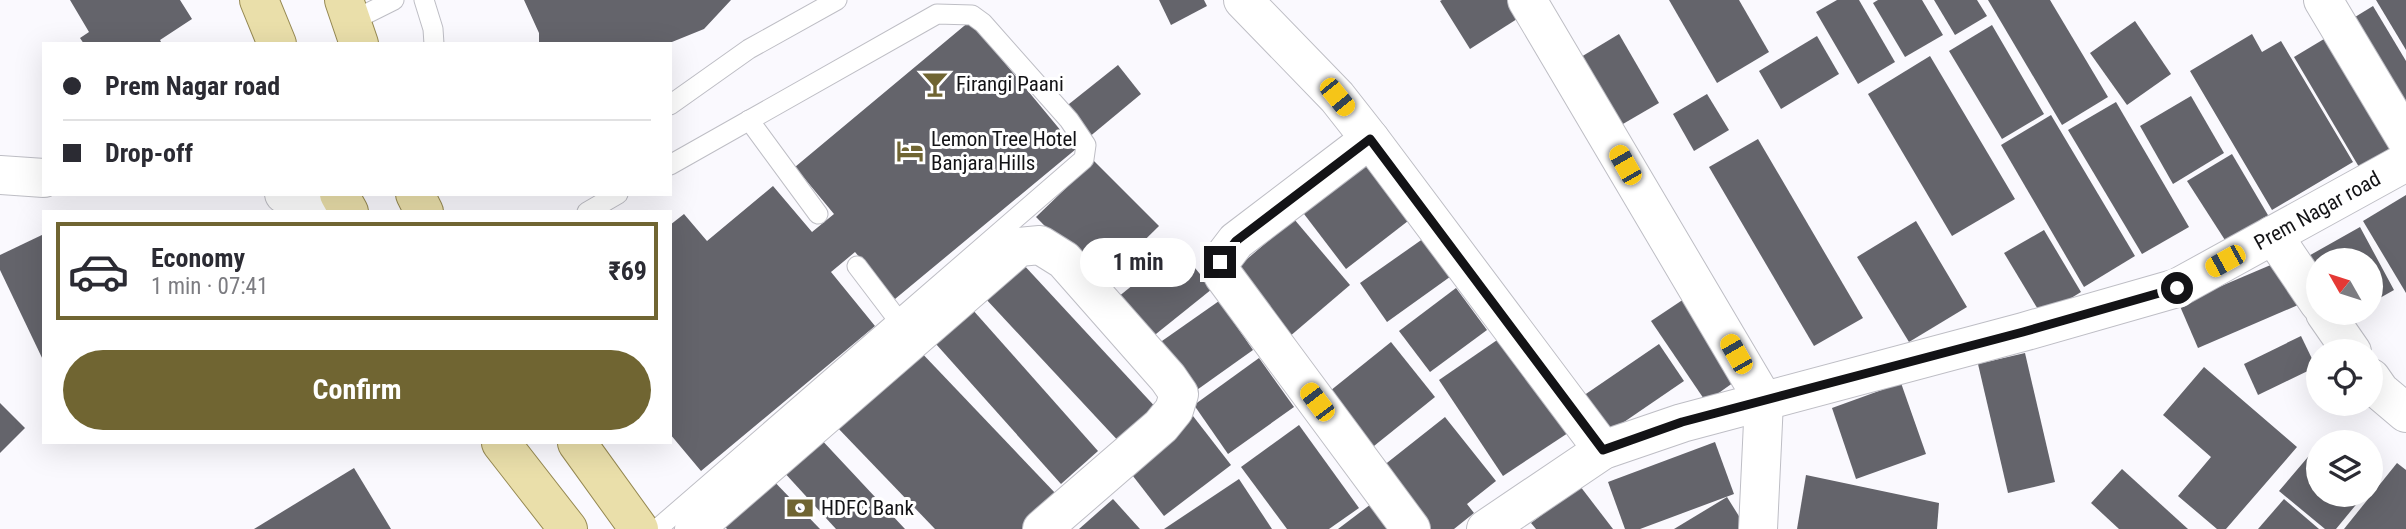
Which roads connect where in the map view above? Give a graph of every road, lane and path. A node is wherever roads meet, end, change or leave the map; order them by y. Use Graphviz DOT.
graph roads {
  1 [pos="259,0"];
  2 [pos="394,0"];
  3 [pos="424,0"];
  4 [pos="837,0"];
  5 [pos="1243,0"];
  6 [pos="1527,0"];
  7 [pos="2326,1"];
  8 [pos="352,22"];
  9 [pos="276,42"];
  10 [pos="434,42"];
  11 [pos="672,104"];
  12 [pos="749,120"];
  13 [pos="1370,139"];
  14 [pos="2406,139"];
  15 [pos="2406,162"];
  16 [pos="672,164"];
  17 [pos="0,175"];
  18 [pos="42,178"];
  19 [pos="301,196"];
  20 [pos="615,196"];
  21 [pos="343,201"];
  22 [pos="590,210"];
  23 [pos="818,214"];
  24 [pos="2273,235"];
  25 [pos="857,266"];
  26 [pos="2306,284"];
  27 [pos="898,320"];
  28 [pos="2383,393"];
  29 [pos="1764,401"];
  30 [pos="2406,412"];
  31 [pos="502,444"];
  32 [pos="578,444"];
  33 [pos="1603,450"];
  34 [pos="568,529"];
  35 [pos="639,529"];
  36 [pos="657,529"];
  37 [pos="694,529"];
  38 [pos="1042,529"];
  39 [pos="1411,529"];
  40 [pos="1486,529"];
  41 [pos="1758,529"];
  1 -- 9 [label="main road"];
  2 -- 8 [label="lane"];
  3 -- 10 [label="lane"];
  4 -- 11 [label="lane"];
  5 -- 13 [label="street"];
  6 -- 29 [label="street"];
  7 -- 14 [label="street"];
  12 -- 16 [label="lane"];
  12 -- 23 [label="lane"];
  12 -- 27 [label="lane"];
  13 -- 33 [label="street"];
  13 -- 39 [label="street"];
  15 -- 24 [label="street, Prem Nagar road"];
  17 -- 18 [label="street"];
  19 -- 21 [label="street"];
  20 -- 22 [label="lane"];
  24 -- 26 [label="street"];
  24 -- 29 [label="street, Prem Nagar road"];
  25 -- 27 [label="lane"];
  27 -- 36 [label="lane"];
  28 -- 30 [label="street"];
  29 -- 33 [label="street, Prem Nagar road"];
  29 -- 41 [label="street"];
  31 -- 34 [label="main road"];
  32 -- 35 [label="main road"];
  33 -- 40 [label="street, Prem Nagar road"];
  37 -- 38 [label="street"];
}
